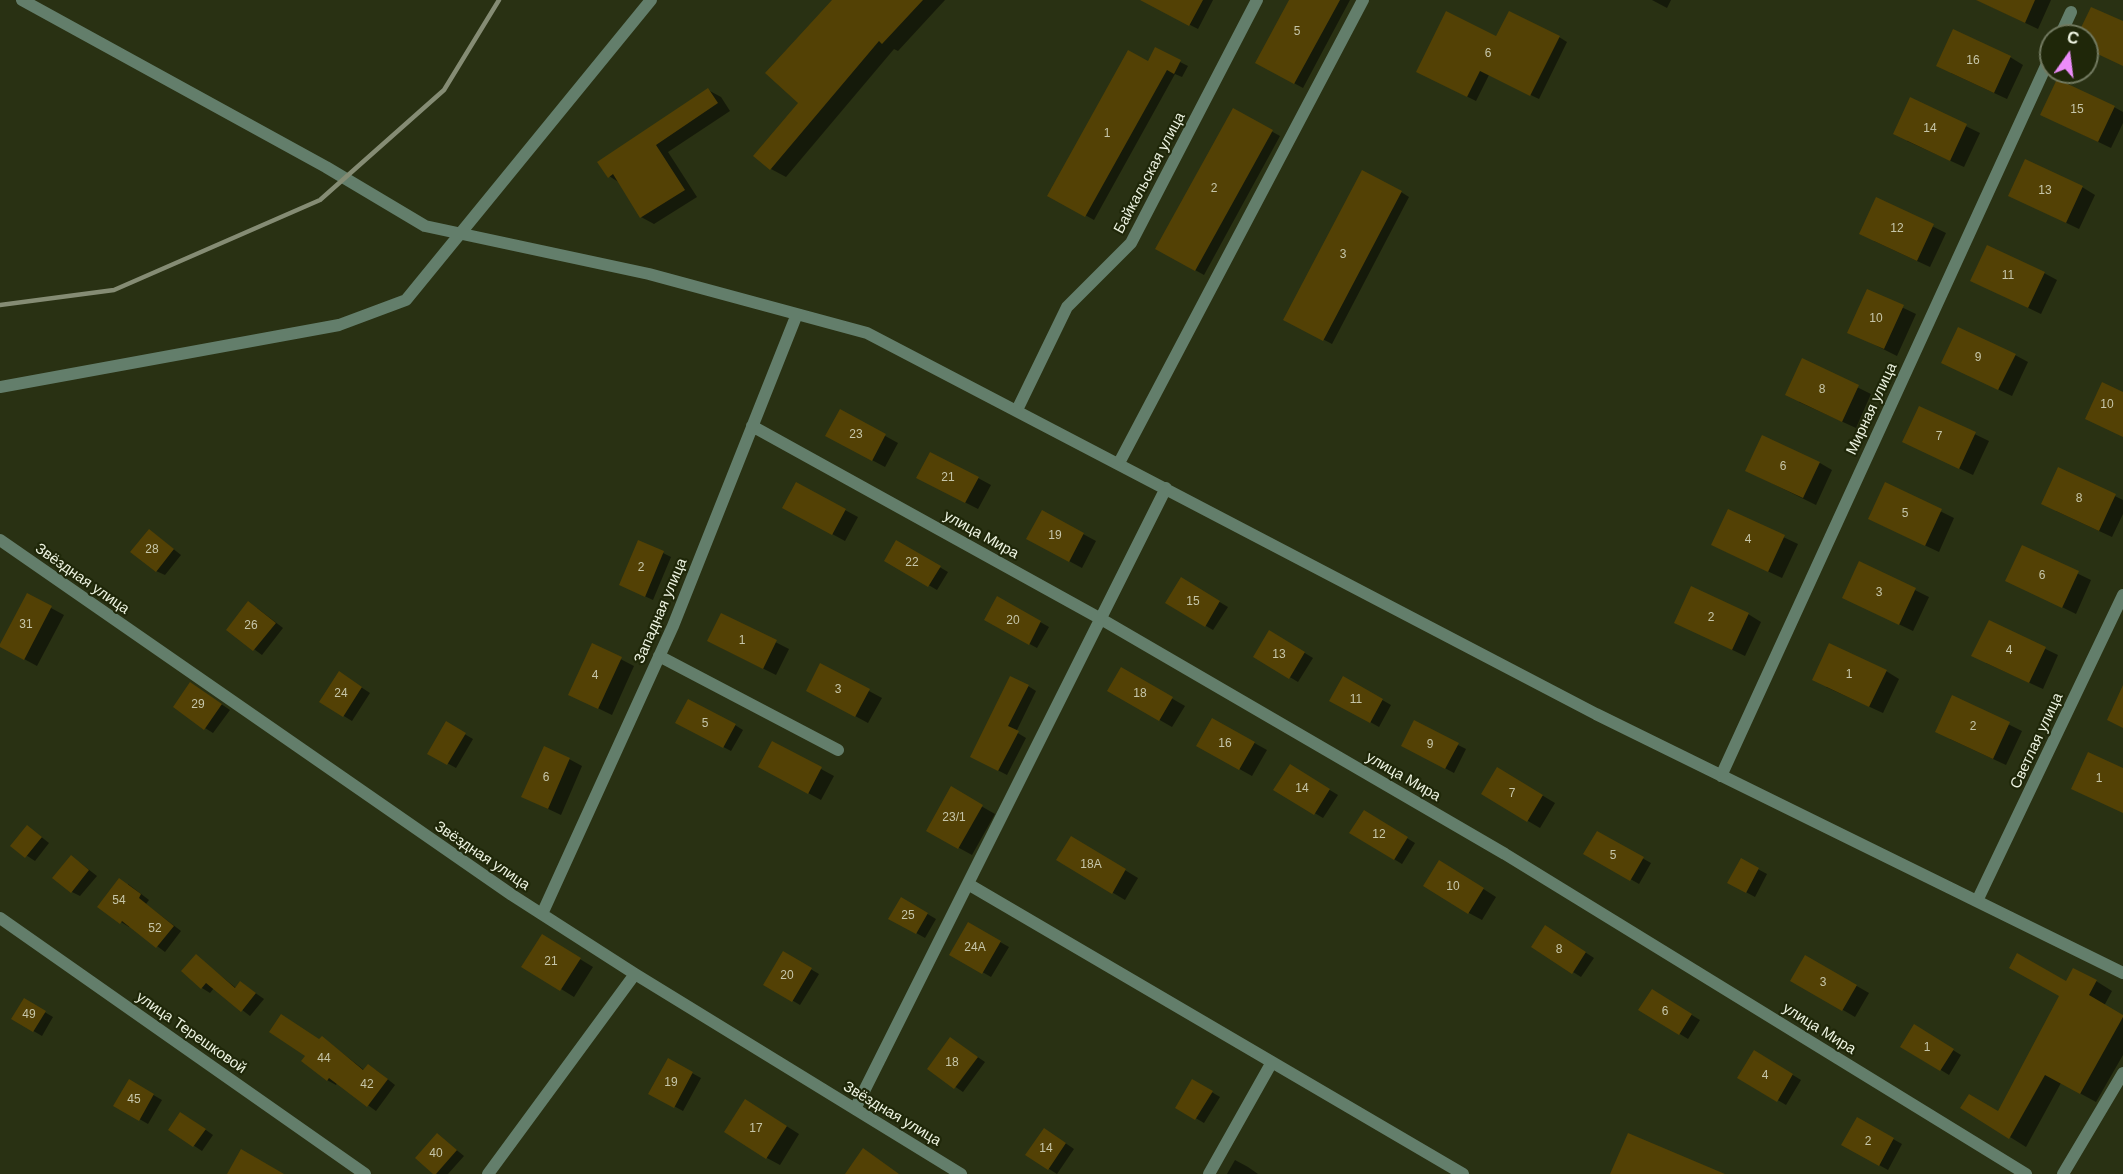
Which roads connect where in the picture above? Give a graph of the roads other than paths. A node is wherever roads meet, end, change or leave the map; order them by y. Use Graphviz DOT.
graph roads {
  1 [pos="22,0"];
  2 [pos="651,0"];
  3 [pos="1257,0"];
  4 [pos="1364,0"];
  5 [pos="2071,12"];
  6 [pos="2066,24"];
  7 [pos="2039,81"];
  8 [pos="461,234"];
  9 [pos="797,314"];
  10 [pos="0,387"];
  11 [pos="1017,410"];
  12 [pos="752,426"];
  13 [pos="1119,463"];
  14 [pos="1166,488"];
  15 [pos="0,540"];
  16 [pos="2123,595"];
  17 [pos="1101,619"];
  18 [pos="659,656"];
  19 [pos="838,750"];
  20 [pos="1721,776"];
  21 [pos="968,884"];
  22 [pos="1977,901"];
  23 [pos="542,914"];
  24 [pos="0,918"];
  25 [pos="2123,973"];
  26 [pos="634,974"];
  27 [pos="1272,1062"];
  28 [pos="2123,1073"];
  29 [pos="855,1109"];
  30 [pos="365,1174"];
  31 [pos="488,1174"];
  32 [pos="961,1174"];
  33 [pos="1209,1174"];
  34 [pos="1463,1174"];
  35 [pos="2026,1174"];
  36 [pos="2062,1174"];
  1 -- 8 [label="street"];
  2 -- 8 [label="street"];
  3 -- 11 [label="street, Байкальская улица"];
  4 -- 13 [label="street"];
  5 -- 6 [label="street"];
  7 -- 20 [label="street, Мирная улица"];
  8 -- 9 [label="street"];
  8 -- 10 [label="street"];
  9 -- 11 [label="street"];
  9 -- 12 [label="street, Западная улица"];
  11 -- 13 [label="street"];
  12 -- 17 [label="street, улица Мира"];
  12 -- 18 [label="street, Западная улица"];
  13 -- 14 [label="street"];
  14 -- 17 [label="street"];
  14 -- 20 [label="street"];
  15 -- 23 [label="street, Звёздная улица"];
  16 -- 22 [label="street, Светлая улица"];
  17 -- 21 [label="street"];
  17 -- 35 [label="street, улица Мира"];
  18 -- 19 [label="street"];
  18 -- 23 [label="street, Западная улица"];
  20 -- 22 [label="street"];
  21 -- 27 [label="street"];
  21 -- 29 [label="street"];
  22 -- 25 [label="street"];
  23 -- 26 [label="street, Звёздная улица"];
  24 -- 30 [label="street, улица Терешковой"];
  26 -- 29 [label="street, Звёздная улица"];
  26 -- 31 [label="street"];
  27 -- 33 [label="street"];
  27 -- 34 [label="street"];
  28 -- 36 [label="street"];
  29 -- 32 [label="street, Звёздная улица"];
}
